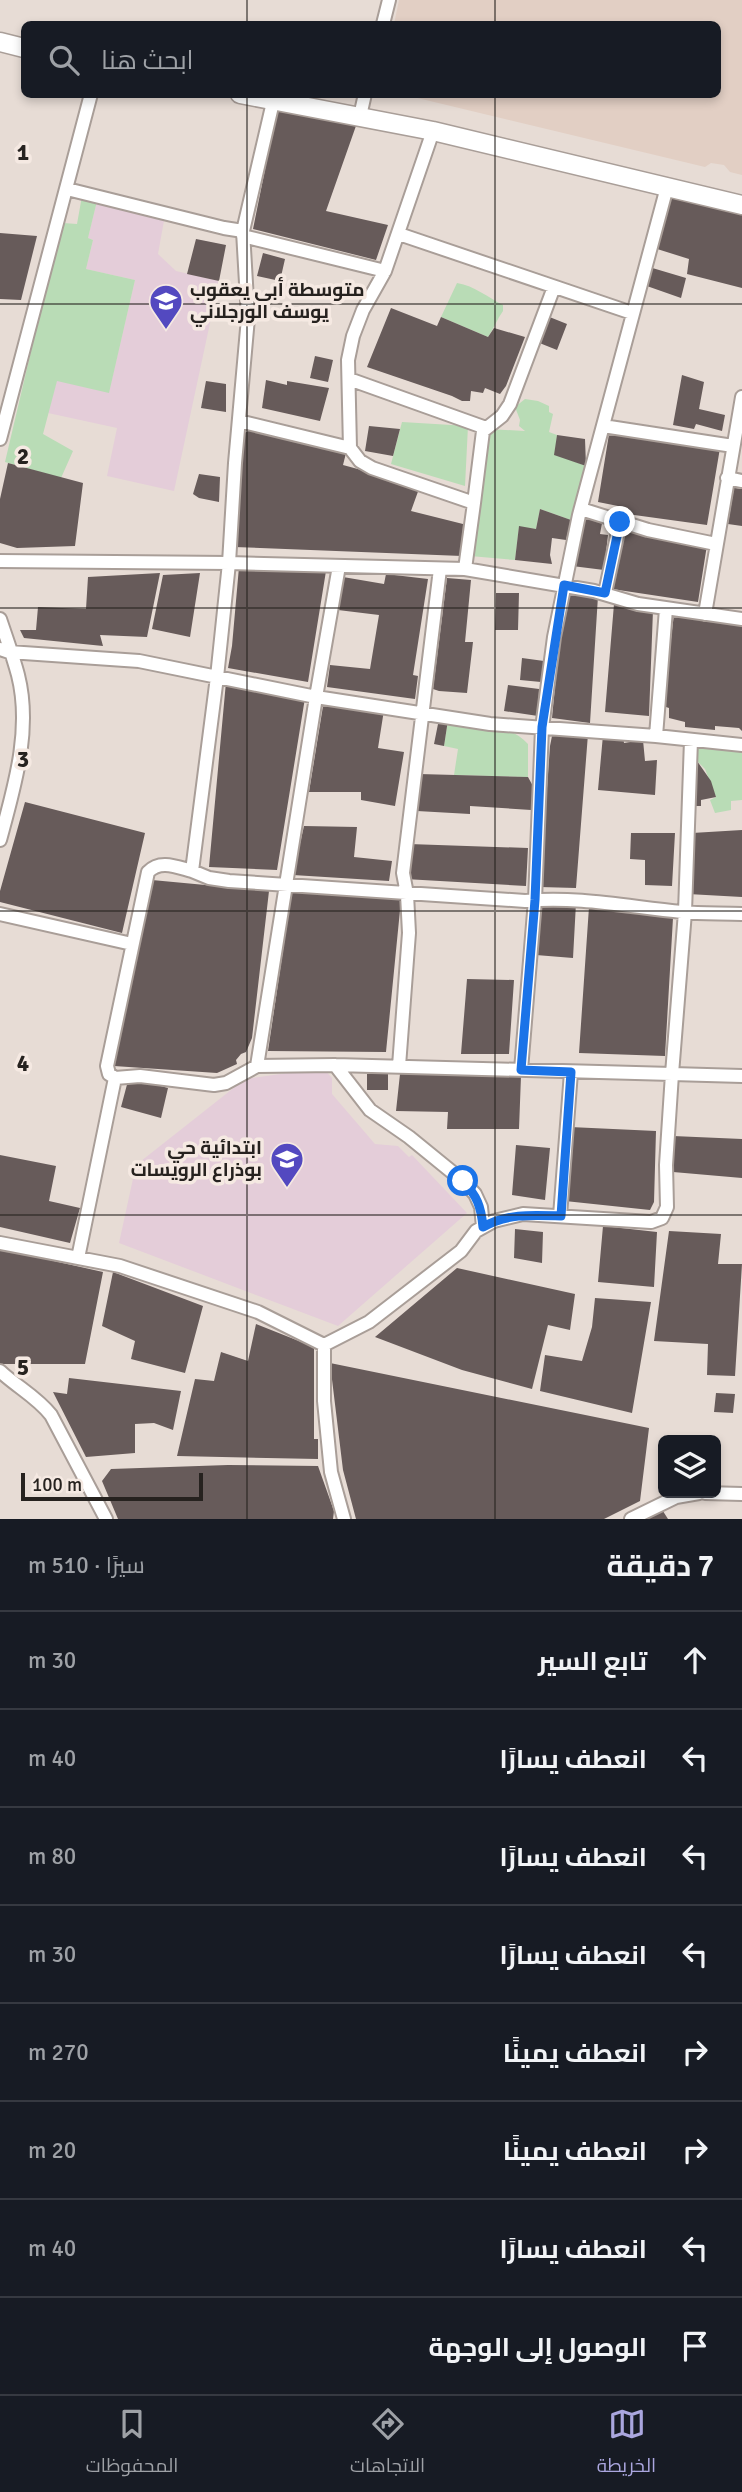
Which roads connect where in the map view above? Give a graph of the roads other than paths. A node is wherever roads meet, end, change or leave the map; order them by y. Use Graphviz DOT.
graph roads {
  1 [pos="389,0"];
  2 [pos="384,21"];
  3 [pos="0,42"];
  4 [pos="21,47"];
  5 [pos="90,98"];
  6 [pos="256,98"];
  7 [pos="364,98"];
  8 [pos="273,102"];
  9 [pos="360,116"];
  10 [pos="433,131"];
  11 [pos="667,187"];
  12 [pos="67,189"];
  13 [pos="742,205"];
  14 [pos="243,233"];
  15 [pos="400,234"];
  16 [pos="385,271"];
  17 [pos="554,287"];
  18 [pos="632,313"];
  19 [pos="349,379"];
  20 [pos="742,397"];
  21 [pos="239,421"];
  22 [pos="603,426"];
  23 [pos="486,428"];
  24 [pos="0,439"];
  25 [pos="733,446"];
  26 [pos="349,448"];
  27 [pos="727,478"];
  28 [pos="742,481"];
  29 [pos="474,503"];
  30 [pos="581,509"];
  31 [pos="620,522"];
  32 [pos="716,544"];
  33 [pos="0,561"];
  34 [pos="229,563"];
  35 [pos="339,566"];
  36 [pos="440,569"];
  37 [pos="465,569"];
  38 [pos="564,585"];
  39 [pos="605,593"];
  40 [pos="666,609"];
  41 [pos="705,614"];
  42 [pos="0,619"];
  43 [pos="742,620"];
  44 [pos="5,650"];
  45 [pos="217,677"];
  46 [pos="316,697"];
  47 [pos="421,714"];
  48 [pos="542,727"];
  49 [pos="656,736"];
  50 [pos="691,740"];
  51 [pos="742,745"];
  52 [pos="0,840"];
  53 [pos="192,871"];
  54 [pos="286,886"];
  55 [pos="407,894"];
  56 [pos="535,900"];
  57 [pos="685,912"];
  58 [pos="742,914"];
  59 [pos="0,915"];
  60 [pos="132,944"];
  61 [pos="335,1065"];
  62 [pos="257,1066"];
  63 [pos="399,1066"];
  64 [pos="521,1070"];
  65 [pos="571,1072"];
  66 [pos="672,1074"];
  67 [pos="742,1076"];
  68 [pos="115,1078"];
  69 [pos="561,1216"];
  70 [pos="483,1227"];
  71 [pos="0,1243"];
  72 [pos="78,1258"];
  73 [pos="324,1345"];
  74 [pos="0,1371"];
  75 [pos="721,1493"];
  76 [pos="742,1494"];
  77 [pos="675,1498"];
  78 [pos="106,1519"];
  79 [pos="344,1519"];
  80 [pos="631,1519"];
  1 -- 2 [label="street"];
  3 -- 4 [label="street"];
  5 -- 12 [label="street"];
  6 -- 8 [label="street"];
  7 -- 9 [label="street"];
  8 -- 9 [label="street"];
  8 -- 14 [label="street"];
  9 -- 10 [label="street"];
  10 -- 11 [label="street"];
  10 -- 15 [label="street"];
  11 -- 13 [label="street"];
  11 -- 18 [label="street"];
  12 -- 14 [label="street"];
  12 -- 24 [label="street"];
  14 -- 16 [label="street"];
  14 -- 21 [label="street"];
  15 -- 16 [label="street"];
  15 -- 17 [label="street"];
  16 -- 19 [label="street"];
  17 -- 18 [label="street"];
  17 -- 23 [label="street"];
  18 -- 22 [label="street"];
  19 -- 23 [label="street"];
  19 -- 26 [label="street"];
  20 -- 25 [label="street"];
  21 -- 26 [label="street"];
  21 -- 34 [label="street"];
  22 -- 25 [label="street"];
  22 -- 30 [label="street"];
  23 -- 29 [label="street"];
  25 -- 27 [label="street"];
  26 -- 29 [label="street"];
  27 -- 28 [label="street"];
  27 -- 32 [label="street"];
  29 -- 37 [label="street"];
  30 -- 31 [label="street"];
  30 -- 38 [label="street"];
  31 -- 32 [label="street"];
  31 -- 39 [label="street"];
  32 -- 41 [label="street"];
  33 -- 34 [label="street"];
  34 -- 35 [label="street"];
  34 -- 45 [label="street"];
  35 -- 36 [label="street"];
  35 -- 46 [label="street"];
  36 -- 37 [label="street"];
  36 -- 47 [label="street"];
  37 -- 38 [label="street"];
  38 -- 39 [label="street"];
  38 -- 48 [label="street"];
  39 -- 40 [label="street"];
  40 -- 41 [label="street"];
  40 -- 49 [label="street"];
  41 -- 43 [label="street"];
  42 -- 44 [label="street"];
  44 -- 45 [label="street"];
  44 -- 52 [label="street"];
  45 -- 46 [label="street"];
  45 -- 53 [label="street"];
  46 -- 47 [label="street"];
  46 -- 54 [label="street"];
  47 -- 48 [label="street"];
  47 -- 55 [label="street"];
  48 -- 49 [label="street"];
  48 -- 56 [label="street"];
  49 -- 50 [label="street"];
  50 -- 51 [label="street"];
  50 -- 57 [label="street"];
  53 -- 54 [label="street"];
  53 -- 60 [label="street"];
  54 -- 55 [label="street"];
  54 -- 62 [label="street"];
  55 -- 56 [label="street"];
  55 -- 63 [label="street"];
  56 -- 57 [label="street"];
  56 -- 64 [label="street"];
  57 -- 58 [label="street"];
  57 -- 66 [label="street"];
  59 -- 60 [label="street"];
  60 -- 68 [label="street"];
  61 -- 62 [label="street"];
  61 -- 63 [label="street"];
  61 -- 70 [label="street"];
  62 -- 68 [label="street"];
  63 -- 64 [label="street"];
  64 -- 65 [label="street"];
  65 -- 66 [label="street"];
  65 -- 69 [label="street"];
  66 -- 67 [label="street"];
  66 -- 69 [label="street"];
  68 -- 72 [label="street"];
  69 -- 70 [label="street"];
  70 -- 73 [label="street"];
  71 -- 72 [label="street"];
  72 -- 73 [label="street"];
  73 -- 79 [label="street"];
  74 -- 78 [label="street"];
  75 -- 76 [label="street"];
  77 -- 80 [label="street"];
}
